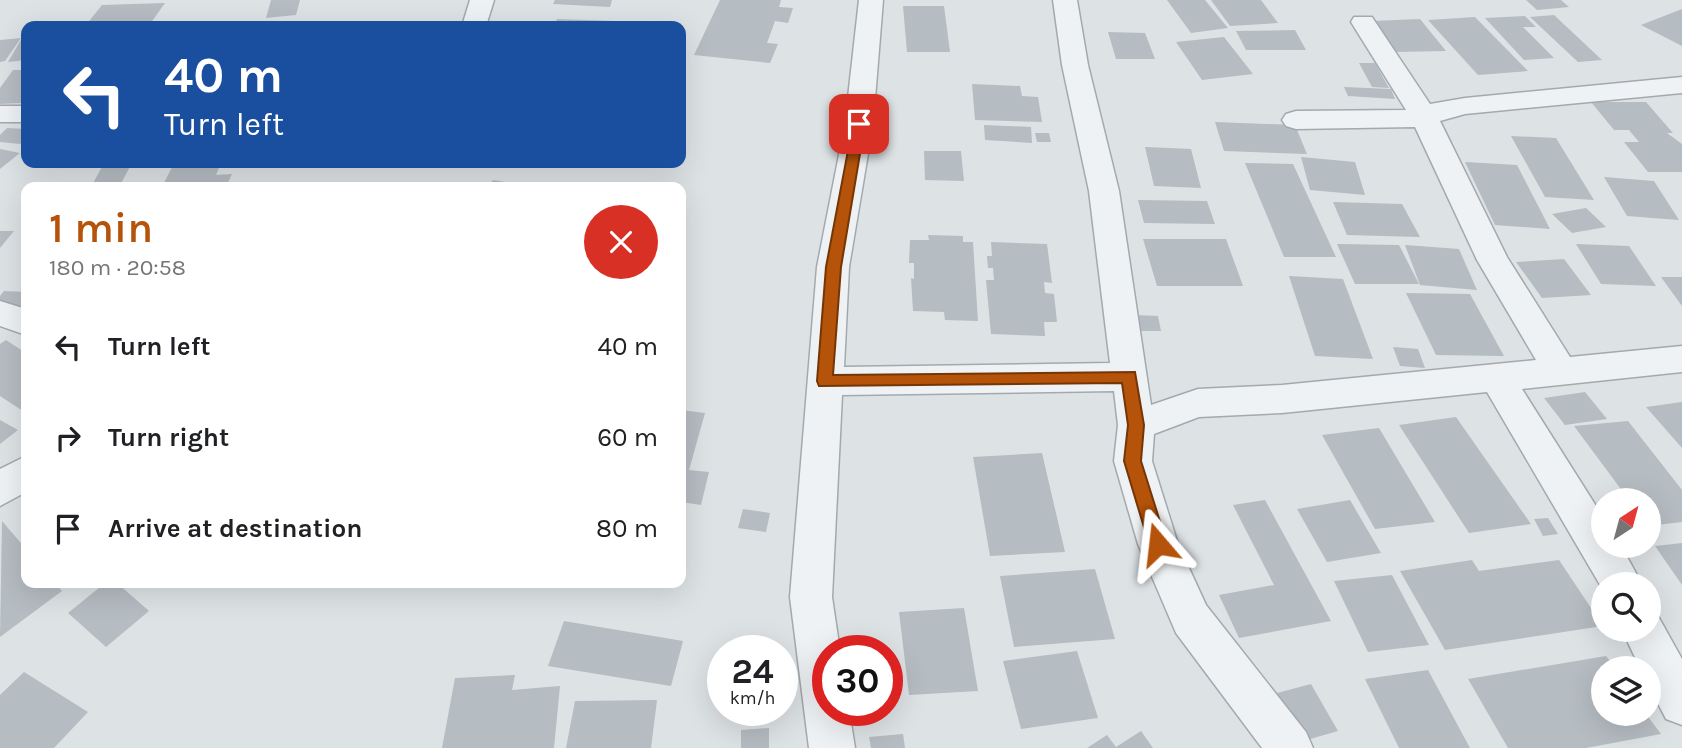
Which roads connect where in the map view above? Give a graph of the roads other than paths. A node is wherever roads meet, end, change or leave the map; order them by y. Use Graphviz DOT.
graph roads {
  1 [pos="482,0"];
  2 [pos="872,0"];
  3 [pos="1065,0"];
  4 [pos="476,21"];
  5 [pos="1363,22"];
  6 [pos="1682,85"];
  7 [pos="0,114"];
  8 [pos="21,114"];
  9 [pos="1425,118"];
  10 [pos="1296,120"];
  11 [pos="0,313"];
  12 [pos="21,320"];
  13 [pos="1682,359"];
  14 [pos="1561,372"];
  15 [pos="1129,377"];
  16 [pos="1497,378"];
  17 [pos="825,381"];
  18 [pos="1136,425"];
  19 [pos="21,475"];
  20 [pos="0,489"];
  21 [pos="1615,572"];
  22 [pos="1649,642"];
  23 [pos="1682,703"];
  24 [pos="832,748"];
  25 [pos="1290,748"];
  1 -- 4 [label="street"];
  2 -- 17 [label="street"];
  3 -- 15 [label="street"];
  5 -- 9 [label="street"];
  6 -- 9 [label="street"];
  7 -- 8 [label="street"];
  9 -- 10 [label="street"];
  9 -- 14 [label="street"];
  11 -- 12 [label="street"];
  13 -- 14 [label="street"];
  14 -- 16 [label="street"];
  15 -- 17 [label="street"];
  15 -- 18 [label="street"];
  16 -- 18 [label="street"];
  16 -- 21 [label="street"];
  17 -- 24 [label="street"];
  18 -- 25 [label="street"];
  19 -- 20 [label="street"];
  22 -- 23 [label="street"];
}
